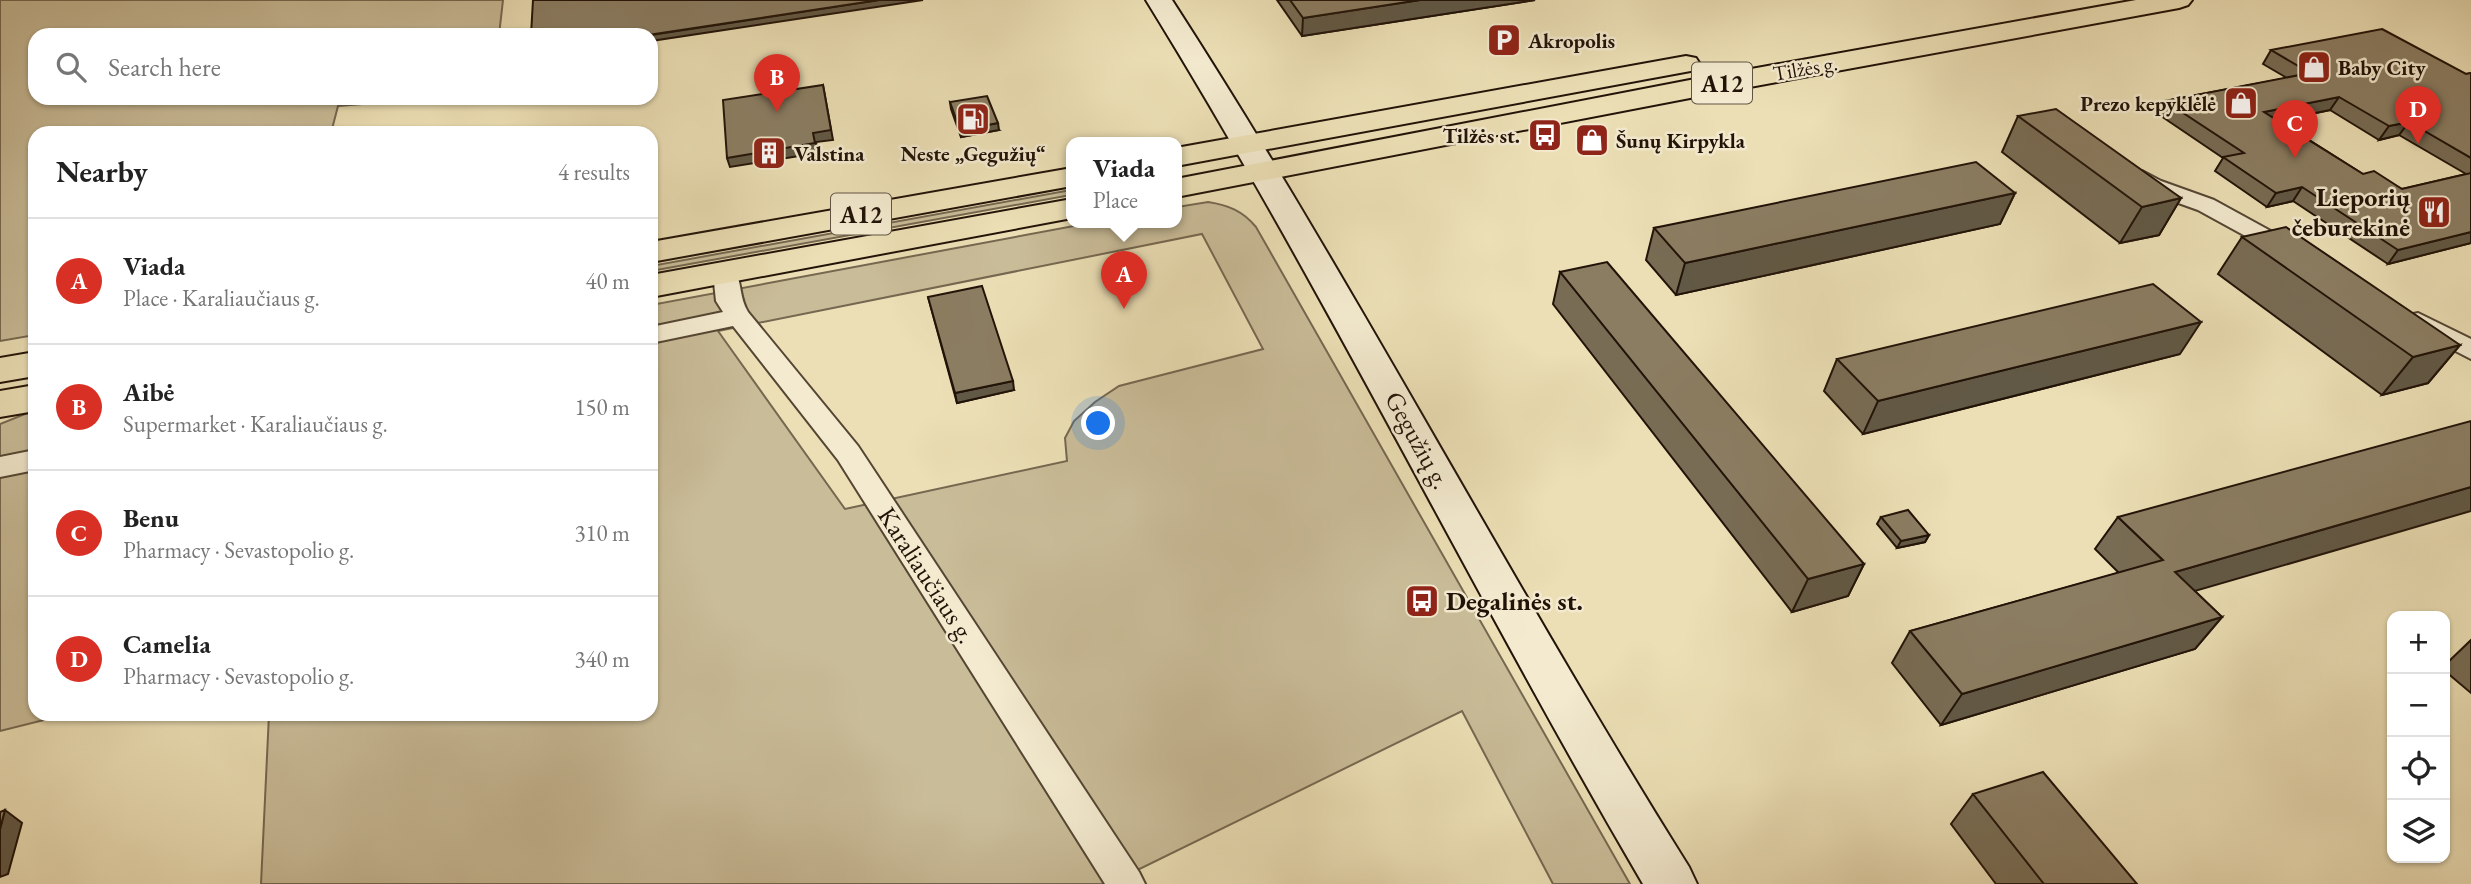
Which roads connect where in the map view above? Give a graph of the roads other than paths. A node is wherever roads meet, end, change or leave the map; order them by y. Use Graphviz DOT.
graph roads {
  1 [pos="1159,0"];
  2 [pos="2036,0"];
  3 [pos="2179,0"];
  4 [pos="1249,142"];
  5 [pos="1182,156"];
  6 [pos="2121,163"];
  7 [pos="1265,171"];
  8 [pos="1066,178"];
  9 [pos="1182,187"];
  10 [pos="1066,209"];
  11 [pos="658,250"];
  12 [pos="2310,262"];
  13 [pos="725,273"];
  14 [pos="658,285"];
  15 [pos="2400,311"];
  16 [pos="739,317"];
  17 [pos="658,334"];
  18 [pos="2471,350"];
  19 [pos="28,365"];
  20 [pos="0,370"];
  21 [pos="28,399"];
  22 [pos="0,404"];
  23 [pos="28,461"];
  24 [pos="0,467"];
  25 [pos="1126,884"];
  26 [pos="1671,884"];
  1 -- 4 [label="main road, Gegužių g."];
  2 -- 4 [label="highway, Tilžės g. / A12"];
  3 -- 7 [label="highway, Tilžės g. / A12"];
  4 -- 5 [label="highway, A12"];
  4 -- 7 [label="main road, Gegužių g."];
  6 -- 12 [label="street"];
  7 -- 9 [label="highway, A12"];
  7 -- 26 [label="main road, Gegužių g."];
  8 -- 11 [label="highway, A12"];
  10 -- 13 [label="highway, A12"];
  13 -- 14 [label="highway, A12"];
  13 -- 16 [label="street, Karaliaučiaus g."];
  15 -- 18 [label="street"];
  16 -- 17 [label="street"];
  16 -- 25 [label="street, Karaliaučiaus g."];
  19 -- 20 [label="highway"];
  21 -- 22 [label="highway"];
  23 -- 24 [label="street"];
}
